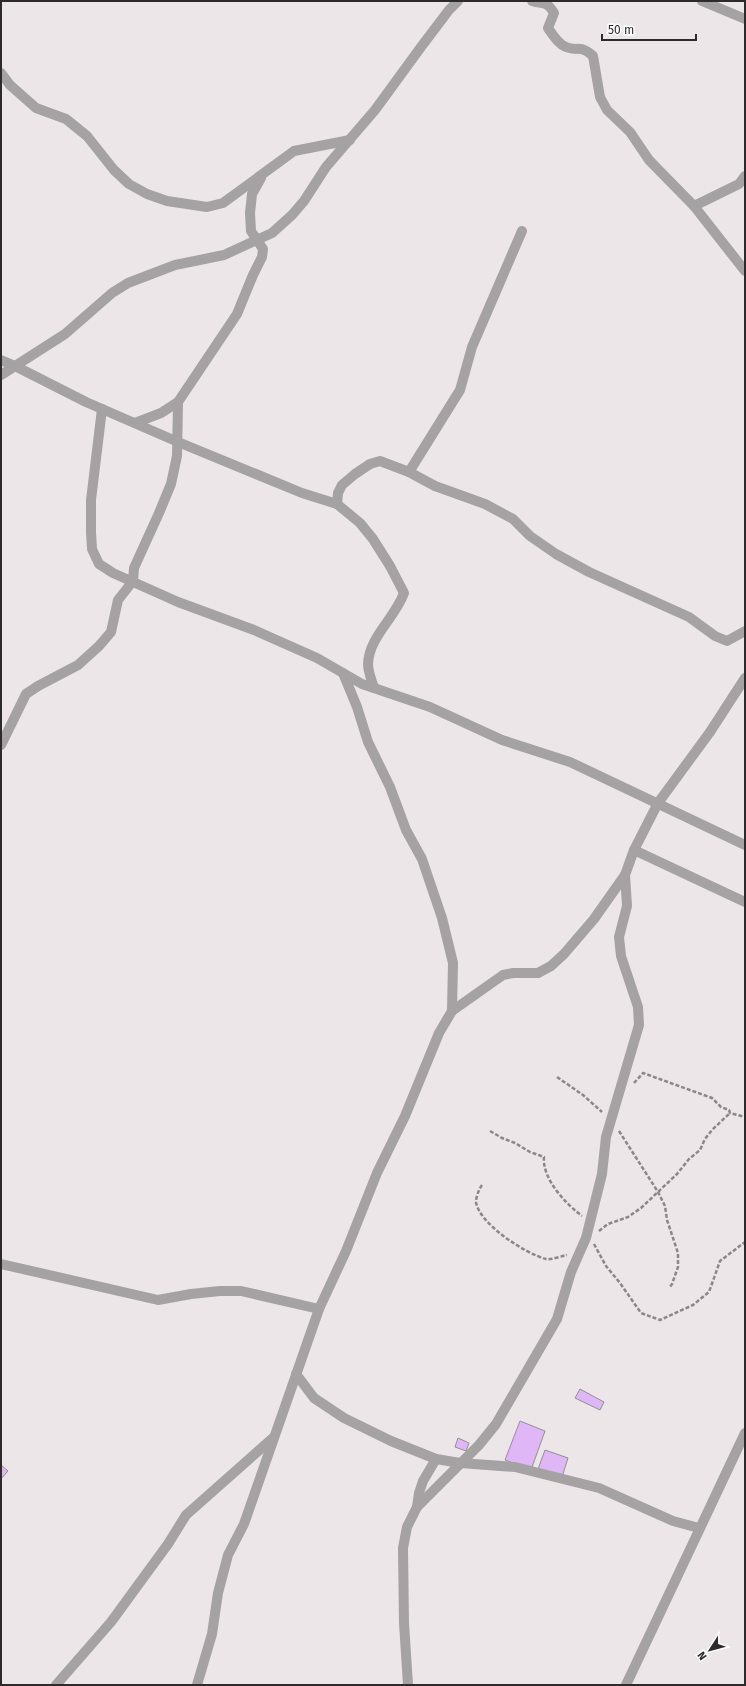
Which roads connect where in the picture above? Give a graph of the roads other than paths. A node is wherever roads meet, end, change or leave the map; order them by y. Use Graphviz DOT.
graph roads {
  1 [pos="458,1"];
  2 [pos="532,1"];
  3 [pos="702,1"];
  4 [pos="745,19"];
  5 [pos="1,73"];
  6 [pos="350,140"];
  7 [pos="266,171"];
  8 [pos="745,176"];
  9 [pos="694,206"];
  10 [pos="522,231"];
  11 [pos="257,241"];
  12 [pos="745,271"];
  13 [pos="1,360"];
  14 [pos="15,366"];
  15 [pos="1,375"];
  16 [pos="178,402"];
  17 [pos="102,408"];
  18 [pos="135,423"];
  19 [pos="178,442"];
  20 [pos="409,472"];
  21 [pos="337,504"];
  22 [pos="133,581"];
  23 [pos="745,631"];
  24 [pos="343,673"];
  25 [pos="745,678"];
  26 [pos="374,688"];
  27 [pos="1,744"];
  28 [pos="658,803"];
  29 [pos="745,845"];
  30 [pos="634,850"];
  31 [pos="625,875"];
  32 [pos="745,902"];
  33 [pos="452,1011"];
  34 [pos="1,1264"];
  35 [pos="319,1309"];
  36 [pos="296,1374"];
  37 [pos="745,1433"];
  38 [pos="276,1435"];
  39 [pos="436,1459"];
  40 [pos="460,1463"];
  41 [pos="417,1507"];
  42 [pos="699,1528"];
  43 [pos="56,1685"];
  44 [pos="197,1685"];
  45 [pos="408,1685"];
  46 [pos="626,1685"];
  1 -- 6 [label="street"];
  2 -- 9 [label="street"];
  3 -- 4 [label="street"];
  5 -- 7 [label="street"];
  6 -- 7 [label="street"];
  6 -- 11 [label="street"];
  7 -- 11 [label="street"];
  8 -- 9 [label="street"];
  9 -- 12 [label="street"];
  10 -- 20 [label="street"];
  11 -- 14 [label="street"];
  11 -- 16 [label="street"];
  13 -- 14 [label="street"];
  14 -- 15 [label="street"];
  14 -- 17 [label="street"];
  16 -- 18 [label="street"];
  16 -- 19 [label="street"];
  17 -- 18 [label="street"];
  17 -- 22 [label="street"];
  18 -- 19 [label="street"];
  19 -- 21 [label="street"];
  19 -- 22 [label="street"];
  20 -- 21 [label="street"];
  20 -- 23 [label="street"];
  21 -- 26 [label="street"];
  22 -- 24 [label="street"];
  22 -- 27 [label="street"];
  24 -- 26 [label="street"];
  24 -- 33 [label="street"];
  25 -- 28 [label="street"];
  26 -- 28 [label="street"];
  28 -- 29 [label="street"];
  28 -- 30 [label="street"];
  30 -- 31 [label="street"];
  30 -- 32 [label="street"];
  31 -- 33 [label="street"];
  31 -- 40 [label="street"];
  33 -- 35 [label="street"];
  34 -- 35 [label="street"];
  35 -- 36 [label="street"];
  36 -- 38 [label="street"];
  36 -- 39 [label="street"];
  37 -- 42 [label="street"];
  38 -- 43 [label="street"];
  38 -- 44 [label="street"];
  39 -- 40 [label="street"];
  39 -- 41 [label="street"];
  40 -- 41 [label="street"];
  40 -- 42 [label="street"];
  41 -- 45 [label="street"];
  42 -- 46 [label="street"];
}
